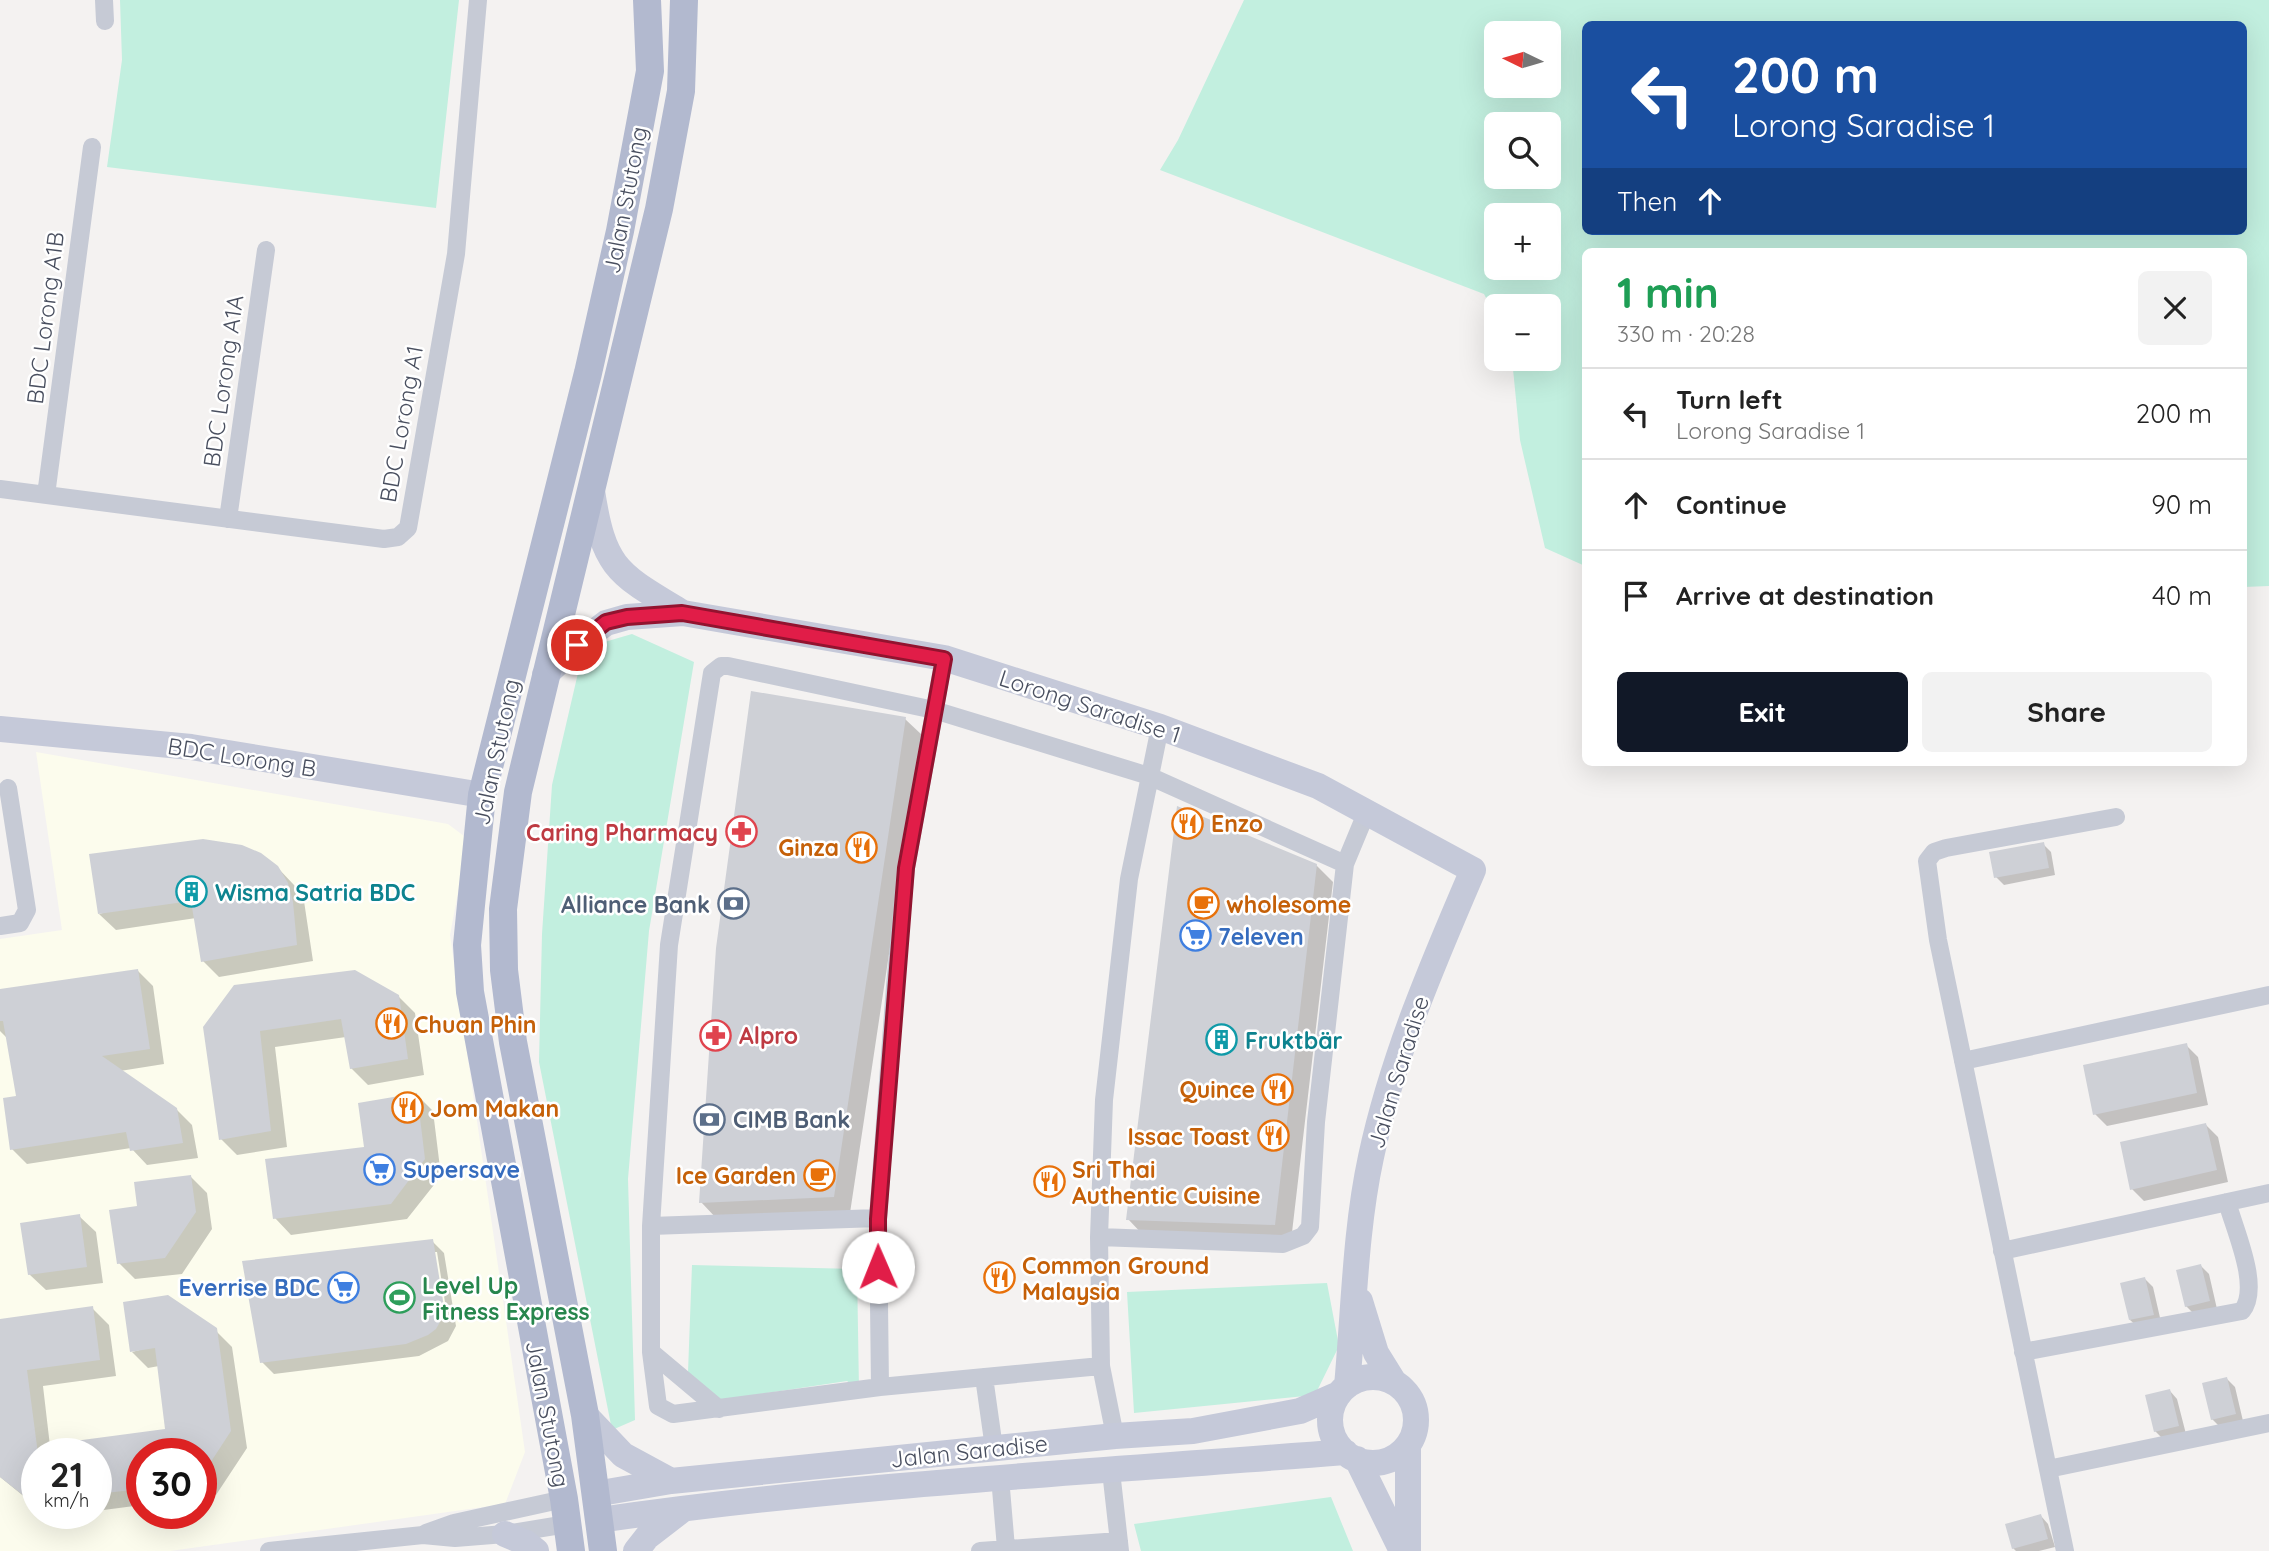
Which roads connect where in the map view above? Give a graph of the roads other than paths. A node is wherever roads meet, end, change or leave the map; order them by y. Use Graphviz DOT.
graph roads {
  1 [pos="104,0"];
  2 [pos="478,0"];
  3 [pos="647,0"];
  4 [pos="684,0"];
  5 [pos="105,21"];
  6 [pos="92,147"];
  7 [pos="266,250"];
  8 [pos="0,489"];
  9 [pos="592,491"];
  10 [pos="46,495"];
  11 [pos="228,519"];
  12 [pos="682,613"];
  13 [pos="944,659"];
  14 [pos="545,675"];
  15 [pos="934,710"];
  16 [pos="1160,727"];
  17 [pos="0,729"];
  18 [pos="1149,776"];
  19 [pos="8,788"];
  20 [pos="518,792"];
  21 [pos="482,795"];
  22 [pos="1367,811"];
  23 [pos="2116,817"];
  24 [pos="1345,864"];
  25 [pos="1473,870"];
  26 [pos="0,926"];
  27 [pos="2269,995"];
  28 [pos="1963,1061"];
  29 [pos="2269,1193"];
  30 [pos="2227,1202"];
  31 [pos="878,1219"];
  32 [pos="651,1226"];
  33 [pos="1099,1237"];
  34 [pos="2002,1251"];
  35 [pos="1357,1282"];
  36 [pos="651,1352"];
  37 [pos="2023,1352"];
  38 [pos="1101,1366"];
  39 [pos="984,1377"];
  40 [pos="1394,1382"];
  41 [pos="880,1387"];
  42 [pos="1343,1390"];
  43 [pos="719,1409"];
  44 [pos="584,1415"];
  45 [pos="2269,1423"];
  46 [pos="1115,1436"];
  47 [pos="1408,1445"];
  48 [pos="993,1448"];
  49 [pos="1351,1456"];
  50 [pos="2048,1469"];
  51 [pos="1111,1471"];
  52 [pos="1000,1476"];
  53 [pos="671,1481"];
  54 [pos="597,1507"];
  55 [pos="686,1507"];
  56 [pos="567,1524"];
  57 [pos="505,1534"];
  58 [pos="423,1535"];
  59 [pos="1119,1546"];
  60 [pos="358,1547"];
  61 [pos="1006,1548"];
  62 [pos="269,1551"];
  63 [pos="536,1551"];
  64 [pos="603,1551"];
  65 [pos="636,1551"];
  66 [pos="980,1551"];
  67 [pos="1402,1551"];
  68 [pos="1408,1551"];
  69 [pos="2066,1551"];
  1 -- 5 [label="street"];
  2 -- 11 [label="street, BDC Lorong A1"];
  3 -- 21 [label="main road, Jalan Stutong"];
  4 -- 9 [label="main road, Jalan Stutong"];
  6 -- 10 [label="street, BDC Lorong A1B"];
  7 -- 11 [label="street, BDC Lorong A1A"];
  8 -- 10 [label="street, BDC Lorong A1"];
  9 -- 12 [label="street"];
  9 -- 14 [label="main road, Jalan Stutong"];
  10 -- 11 [label="street, BDC Lorong A1"];
  12 -- 13 [label="street, Lorong Saradise 1"];
  12 -- 14 [label="street"];
  13 -- 15 [label="street"];
  13 -- 16 [label="street, Lorong Saradise 1"];
  14 -- 20 [label="main road, Jalan Stutong"];
  15 -- 18 [label="street"];
  15 -- 31 [label="street"];
  15 -- 32 [label="street"];
  16 -- 18 [label="street"];
  16 -- 22 [label="street, Lorong Saradise 1"];
  17 -- 21 [label="street, BDC Lorong B"];
  18 -- 24 [label="street"];
  18 -- 33 [label="street"];
  19 -- 26 [label="street"];
  20 -- 21 [label="main road"];
  20 -- 44 [label="main road, Jalan Stutong"];
  21 -- 56 [label="main road, Jalan Stutong"];
  22 -- 24 [label="street"];
  22 -- 25 [label="street, Lorong Saradise 1"];
  23 -- 28 [label="street"];
  24 -- 33 [label="street"];
  25 -- 35 [label="street, Jalan Saradise"];
  27 -- 28 [label="street"];
  28 -- 34 [label="street"];
  29 -- 30 [label="street"];
  30 -- 34 [label="street"];
  30 -- 37 [label="street"];
  31 -- 32 [label="street"];
  31 -- 41 [label="street"];
  32 -- 36 [label="street"];
  33 -- 38 [label="street"];
  34 -- 37 [label="street"];
  35 -- 40 [label="street"];
  35 -- 42 [label="street"];
  36 -- 43 [label="street"];
  36 -- 43 [label="street"];
  37 -- 50 [label="street"];
  38 -- 39 [label="street"];
  38 -- 46 [label="street"];
  39 -- 41 [label="street"];
  39 -- 48 [label="street"];
  40 -- 42 [label="street"];
  40 -- 47 [label="street"];
  41 -- 43 [label="street"];
  42 -- 46 [label="street, Jalan Saradise"];
  42 -- 49 [label="street"];
  44 -- 53 [label="street"];
  44 -- 54 [label="main road, Jalan Stutong"];
  45 -- 50 [label="street"];
  46 -- 48 [label="street, Jalan Saradise"];
  47 -- 49 [label="street"];
  47 -- 68 [label="street"];
  48 -- 53 [label="street, Jalan Saradise"];
  49 -- 51 [label="street, Jalan Saradise"];
  49 -- 67 [label="street"];
  50 -- 69 [label="street"];
  51 -- 52 [label="street, Jalan Saradise"];
  51 -- 59 [label="street"];
  52 -- 55 [label="street, Jalan Saradise"];
  52 -- 61 [label="street, Jalan Saradise"];
  53 -- 54 [label="street, Jalan Saradise"];
  54 -- 55 [label="street, Jalan Saradise"];
  54 -- 56 [label="main road"];
  54 -- 64 [label="main road, Jalan Stutong"];
  55 -- 65 [label="street"];
  56 -- 57 [label="street"];
  56 -- 58 [label="street"];
  57 -- 58 [label="street"];
  57 -- 63 [label="street"];
  58 -- 60 [label="street"];
  59 -- 61 [label="street"];
  60 -- 62 [label="street"];
  61 -- 66 [label="street"];
}
